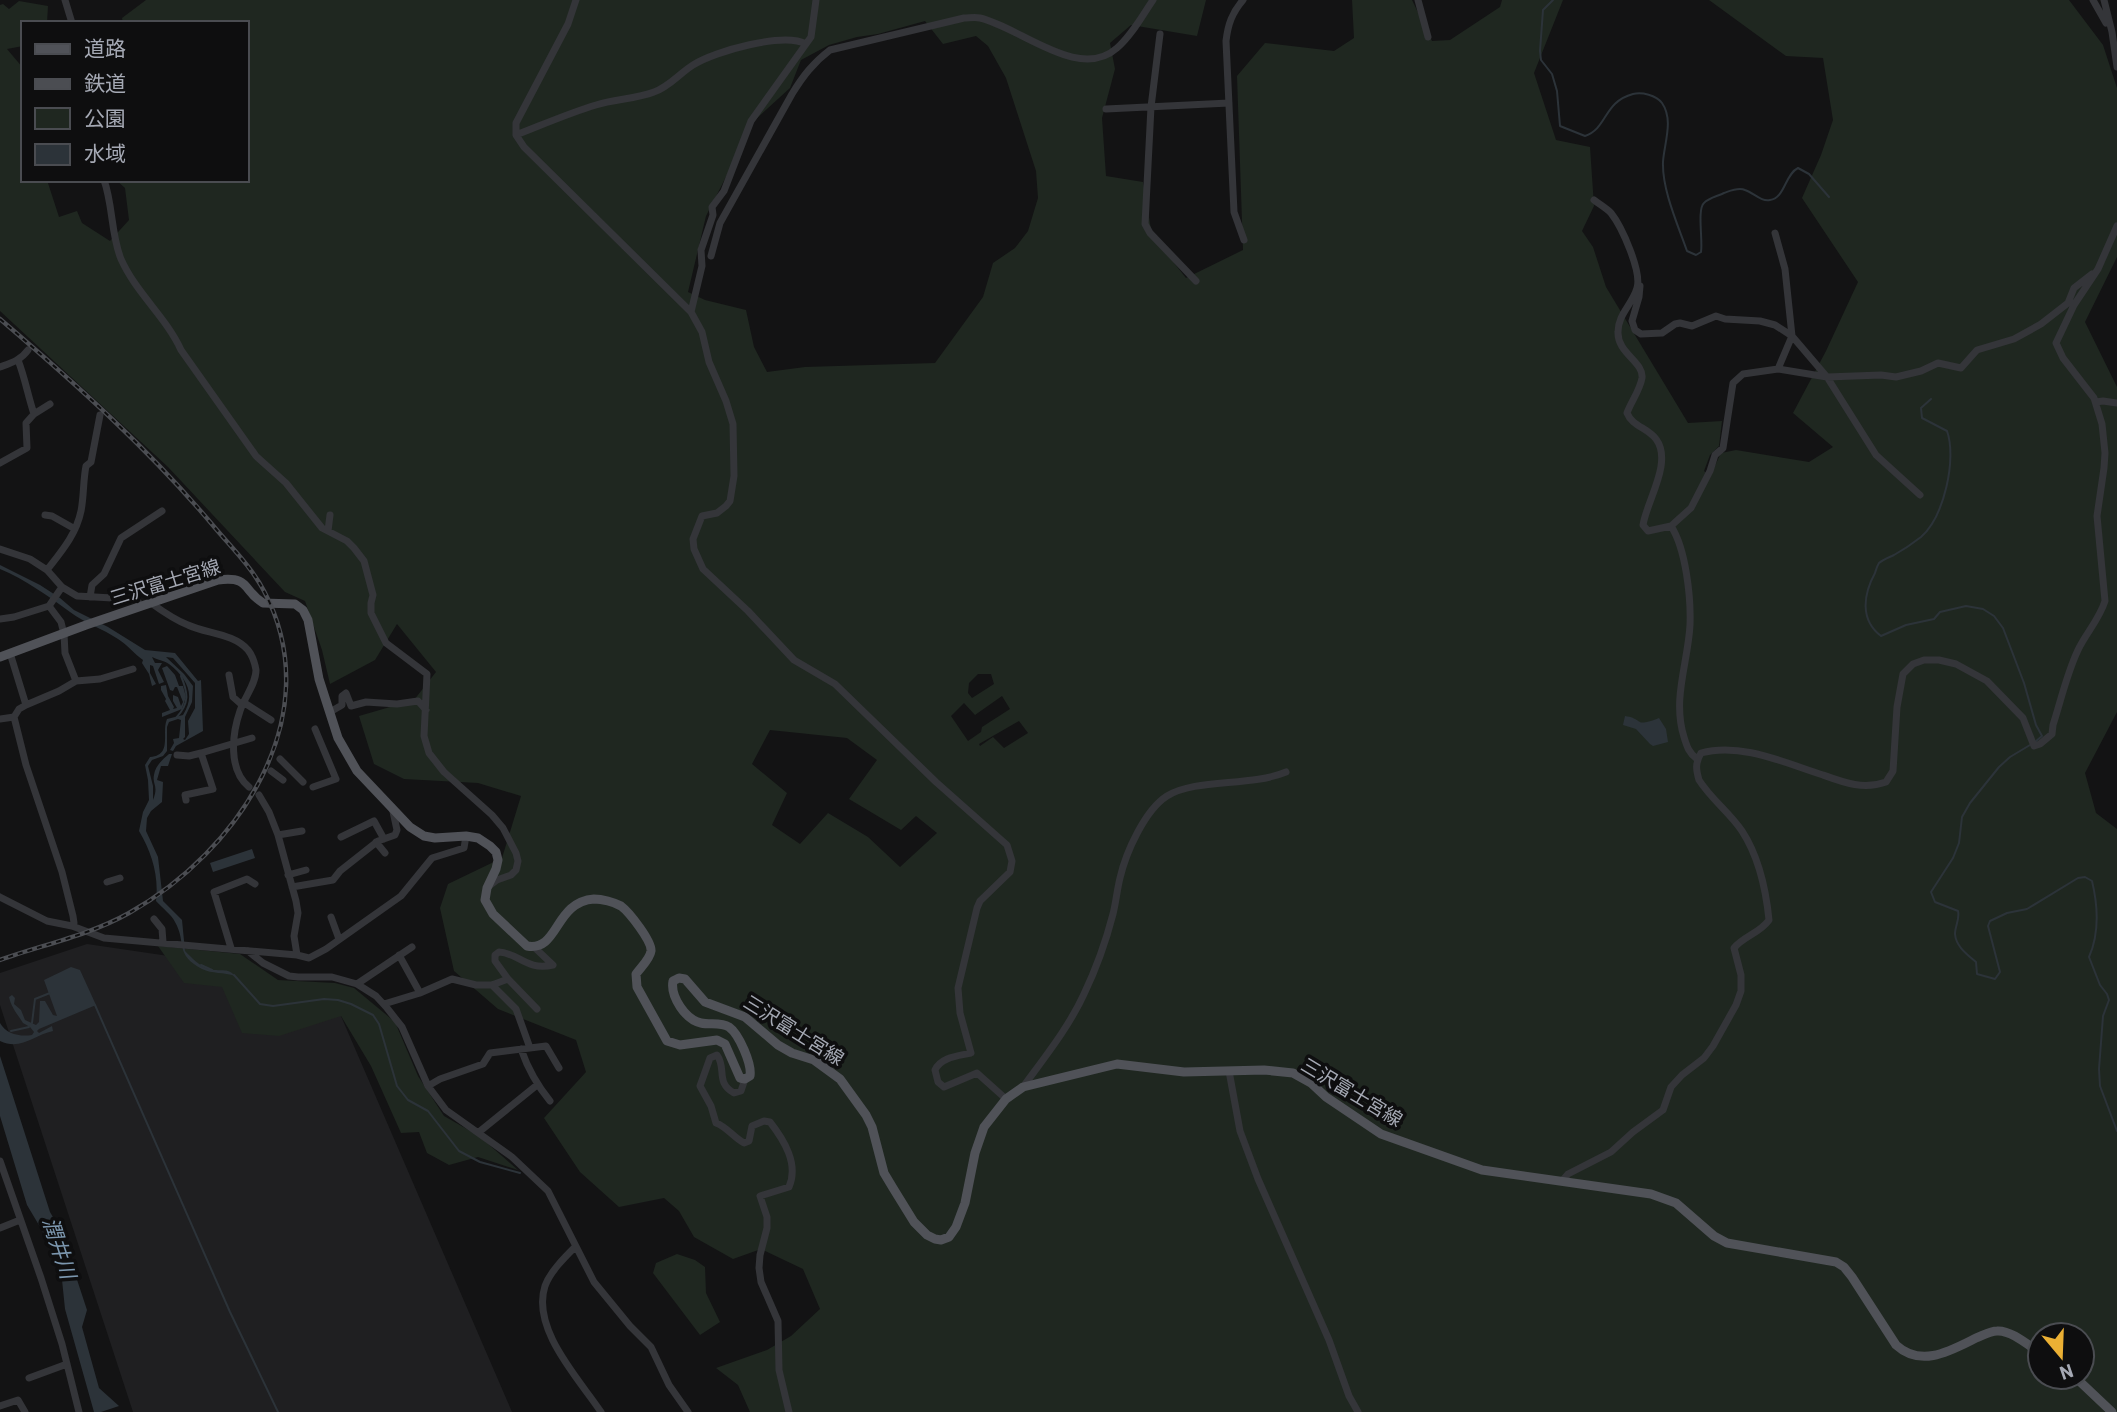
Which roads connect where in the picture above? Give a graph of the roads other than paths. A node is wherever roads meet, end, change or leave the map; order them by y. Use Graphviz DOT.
graph roads {
  1 [pos="65,0"];
  2 [pos="576,0"];
  3 [pos="816,0"];
  4 [pos="1153,0"];
  5 [pos="1243,0"];
  6 [pos="1418,0"];
  7 [pos="2093,0"];
  8 [pos="2104,0"];
  9 [pos="71,21"];
  10 [pos="1160,34"];
  11 [pos="2114,35"];
  12 [pos="1429,37"];
  13 [pos="806,44"];
  14 [pos="2117,67"];
  15 [pos="1229,103"];
  16 [pos="1151,107"];
  17 [pos="1106,109"];
  18 [pos="516,135"];
  19 [pos="104,182"];
  20 [pos="1594,200"];
  21 [pos="2117,226"];
  22 [pos="1775,233"];
  23 [pos="1244,240"];
  24 [pos="711,256"];
  25 [pos="2098,269"];
  26 [pos="1639,279"];
  27 [pos="1196,281"];
  28 [pos="691,312"];
  29 [pos="1792,336"];
  30 [pos="28,350"];
  31 [pos="18,360"];
  32 [pos="0,366"];
  33 [pos="1778,369"];
  34 [pos="1828,377"];
  35 [pos="2096,402"];
  36 [pos="2117,402"];
  37 [pos="50,404"];
  38 [pos="34,414"];
  39 [pos="100,415"];
  40 [pos="0,463"];
  41 [pos="1920,495"];
  42 [pos="162,511"];
  43 [pos="45,515"];
  44 [pos="330,515"];
  45 [pos="1671,526"];
  46 [pos="75,529"];
  47 [pos="328,531"];
  48 [pos="0,549"];
  49 [pos="47,570"];
  50 [pos="60,590"];
  51 [pos="90,597"];
  52 [pos="151,603"];
  53 [pos="51,604"];
  54 [pos="139,607"];
  55 [pos="0,619"];
  56 [pos="64,634"];
  57 [pos="10,653"];
  58 [pos="0,657"];
  59 [pos="133,668"];
  60 [pos="229,675"];
  61 [pos="76,681"];
  62 [pos="243,703"];
  63 [pos="26,705"];
  64 [pos="426,711"];
  65 [pos="330,712"];
  66 [pos="14,717"];
  67 [pos="0,719"];
  68 [pos="271,720"];
  69 [pos="315,729"];
  70 [pos="252,738"];
  71 [pos="234,744"];
  72 [pos="201,752"];
  73 [pos="177,755"];
  74 [pos="280,759"];
  75 [pos="1697,760"];
  76 [pos="271,771"];
  77 [pos="1286,772"];
  78 [pos="283,779"];
  79 [pos="303,782"];
  80 [pos="249,787"];
  81 [pos="313,787"];
  82 [pos="259,795"];
  83 [pos="186,800"];
  84 [pos="391,807"];
  85 [pos="302,831"];
  86 [pos="278,835"];
  87 [pos="466,836"];
  88 [pos="341,837"];
  89 [pos="380,840"];
  90 [pos="385,853"];
  91 [pos="306,870"];
  92 [pos="288,875"];
  93 [pos="120,878"];
  94 [pos="107,882"];
  95 [pos="255,884"];
  96 [pos="292,887"];
  97 [pos="487,888"];
  98 [pos="0,897"];
  99 [pos="331,917"];
  100 [pos="154,919"];
  101 [pos="72,926"];
  102 [pos="340,939"];
  103 [pos="163,943"];
  104 [pos="412,947"];
  105 [pos="534,947"];
  106 [pos="231,948"];
  107 [pos="248,951"];
  108 [pos="298,955"];
  109 [pos="399,955"];
  110 [pos="508,979"];
  111 [pos="357,984"];
  112 [pos="492,985"];
  113 [pos="420,993"];
  114 [pos="384,1004"];
  115 [pos="537,1009"];
  116 [pos="530,1048"];
  117 [pos="521,1049"];
  118 [pos="559,1068"];
  119 [pos="1229,1071"];
  120 [pos="745,1079"];
  121 [pos="537,1085"];
  122 [pos="428,1086"];
  123 [pos="1023,1087"];
  124 [pos="1006,1099"];
  125 [pos="550,1101"];
  126 [pos="479,1132"];
  127 [pos="0,1164"];
  128 [pos="1562,1181"];
  129 [pos="20,1220"];
  130 [pos="0,1228"];
  131 [pos="575,1247"];
  132 [pos="2026,1344"];
  133 [pos="66,1364"];
  134 [pos="29,1378"];
  135 [pos="2090,1391"];
  136 [pos="0,1406"];
  137 [pos="25,1412"];
  138 [pos="79,1412"];
  139 [pos="601,1412"];
  140 [pos="688,1412"];
  141 [pos="789,1412"];
  142 [pos="1358,1412"];
  143 [pos="2112,1412"];
  1 -- 9 [label="street"];
  2 -- 18 [label="street"];
  3 -- 13 [label="street"];
  4 -- 24 [label="street"];
  5 -- 15 [label="street"];
  6 -- 12 [label="street"];
  7 -- 11 [label="street"];
  8 -- 11 [label="street"];
  10 -- 16 [label="street"];
  11 -- 14 [label="street"];
  13 -- 18 [label="street"];
  13 -- 28 [label="street"];
  15 -- 16 [label="street"];
  15 -- 23 [label="street"];
  16 -- 17 [label="street"];
  16 -- 27 [label="street"];
  18 -- 28 [label="street"];
  19 -- 47 [label="street"];
  20 -- 26 [label="street"];
  21 -- 25 [label="street"];
  22 -- 29 [label="street"];
  25 -- 34 [label="street"];
  25 -- 35 [label="street"];
  26 -- 29 [label="street"];
  26 -- 45 [label="street"];
  28 -- 124 [label="street"];
  29 -- 33 [label="street"];
  29 -- 34 [label="street"];
  30 -- 31 [label="street"];
  31 -- 32 [label="street"];
  31 -- 38 [label="street"];
  33 -- 34 [label="street"];
  33 -- 45 [label="street"];
  34 -- 41 [label="street"];
  35 -- 36 [label="street"];
  35 -- 75 [label="street"];
  37 -- 38 [label="street"];
  38 -- 40 [label="street"];
  39 -- 46 [label="street"];
  42 -- 51 [label="street"];
  43 -- 46 [label="street"];
  44 -- 47 [label="street"];
  45 -- 75 [label="street"];
  46 -- 49 [label="street"];
  47 -- 64 [label="street"];
  48 -- 49 [label="street"];
  49 -- 50 [label="street"];
  50 -- 51 [label="street"];
  50 -- 53 [label="street"];
  51 -- 54 [label="street"];
  52 -- 54 [label="main road, 三沢富士宮線"];
  52 -- 62 [label="street"];
  52 -- 65 [label="main road, 三沢富士宮線"];
  53 -- 55 [label="street"];
  53 -- 56 [label="street"];
  54 -- 56 [label="main road, 三沢富士宮線"];
  56 -- 57 [label="main road, 三沢富士宮線"];
  56 -- 61 [label="street"];
  57 -- 58 [label="main road, 三沢富士宮線"];
  57 -- 63 [label="street"];
  59 -- 61 [label="street"];
  60 -- 62 [label="street"];
  61 -- 63 [label="street"];
  62 -- 68 [label="street"];
  62 -- 71 [label="street"];
  63 -- 66 [label="street"];
  64 -- 65 [label="street"];
  64 -- 97 [label="street"];
  65 -- 84 [label="main road, 三沢富士宮線"];
  66 -- 67 [label="street"];
  66 -- 101 [label="street"];
  69 -- 81 [label="street"];
  70 -- 71 [label="street"];
  71 -- 72 [label="street"];
  71 -- 80 [label="street"];
  72 -- 73 [label="street"];
  72 -- 83 [label="street"];
  74 -- 79 [label="street"];
  75 -- 128 [label="street"];
  76 -- 78 [label="street"];
  77 -- 123 [label="street"];
  82 -- 86 [label="street"];
  84 -- 87 [label="main road, 三沢富士宮線"];
  84 -- 89 [label="street"];
  85 -- 86 [label="street"];
  86 -- 92 [label="street"];
  87 -- 97 [label="main road"];
  87 -- 102 [label="street"];
  88 -- 89 [label="street"];
  89 -- 90 [label="street"];
  89 -- 96 [label="street"];
  91 -- 92 [label="street"];
  92 -- 96 [label="street"];
  93 -- 94 [label="street"];
  95 -- 106 [label="street"];
  96 -- 108 [label="street"];
  97 -- 105 [label="main road"];
  98 -- 101 [label="street"];
  99 -- 102 [label="street"];
  100 -- 103 [label="street"];
  101 -- 103 [label="street"];
  102 -- 108 [label="street"];
  103 -- 106 [label="street"];
  104 -- 109 [label="street"];
  105 -- 110 [label="street"];
  105 -- 120 [label="main road"];
  106 -- 107 [label="street"];
  107 -- 108 [label="street"];
  107 -- 111 [label="street"];
  109 -- 111 [label="street"];
  109 -- 113 [label="street"];
  110 -- 112 [label="street"];
  110 -- 115 [label="street"];
  111 -- 114 [label="street"];
  112 -- 113 [label="street"];
  112 -- 116 [label="street"];
  113 -- 114 [label="street"];
  114 -- 122 [label="street"];
  116 -- 117 [label="street"];
  116 -- 118 [label="street"];
  117 -- 121 [label="street"];
  117 -- 122 [label="street"];
  119 -- 123 [label="main road, 三沢富士宮線"];
  119 -- 128 [label="main road, 三沢富士宮線"];
  119 -- 142 [label="street"];
  120 -- 124 [label="main road, 三沢富士宮線"];
  120 -- 141 [label="street"];
  121 -- 125 [label="street"];
  121 -- 126 [label="street"];
  122 -- 126 [label="street"];
  123 -- 124 [label="main road, 三沢富士宮線"];
  126 -- 131 [label="street"];
  127 -- 129 [label="street"];
  128 -- 132 [label="main road, 三沢富士宮線"];
  129 -- 130 [label="street"];
  129 -- 133 [label="street"];
  131 -- 139 [label="street"];
  131 -- 140 [label="street"];
  133 -- 134 [label="street"];
  133 -- 138 [label="street"];
  135 -- 143 [label="main road"];
  136 -- 137 [label="street"];
}
